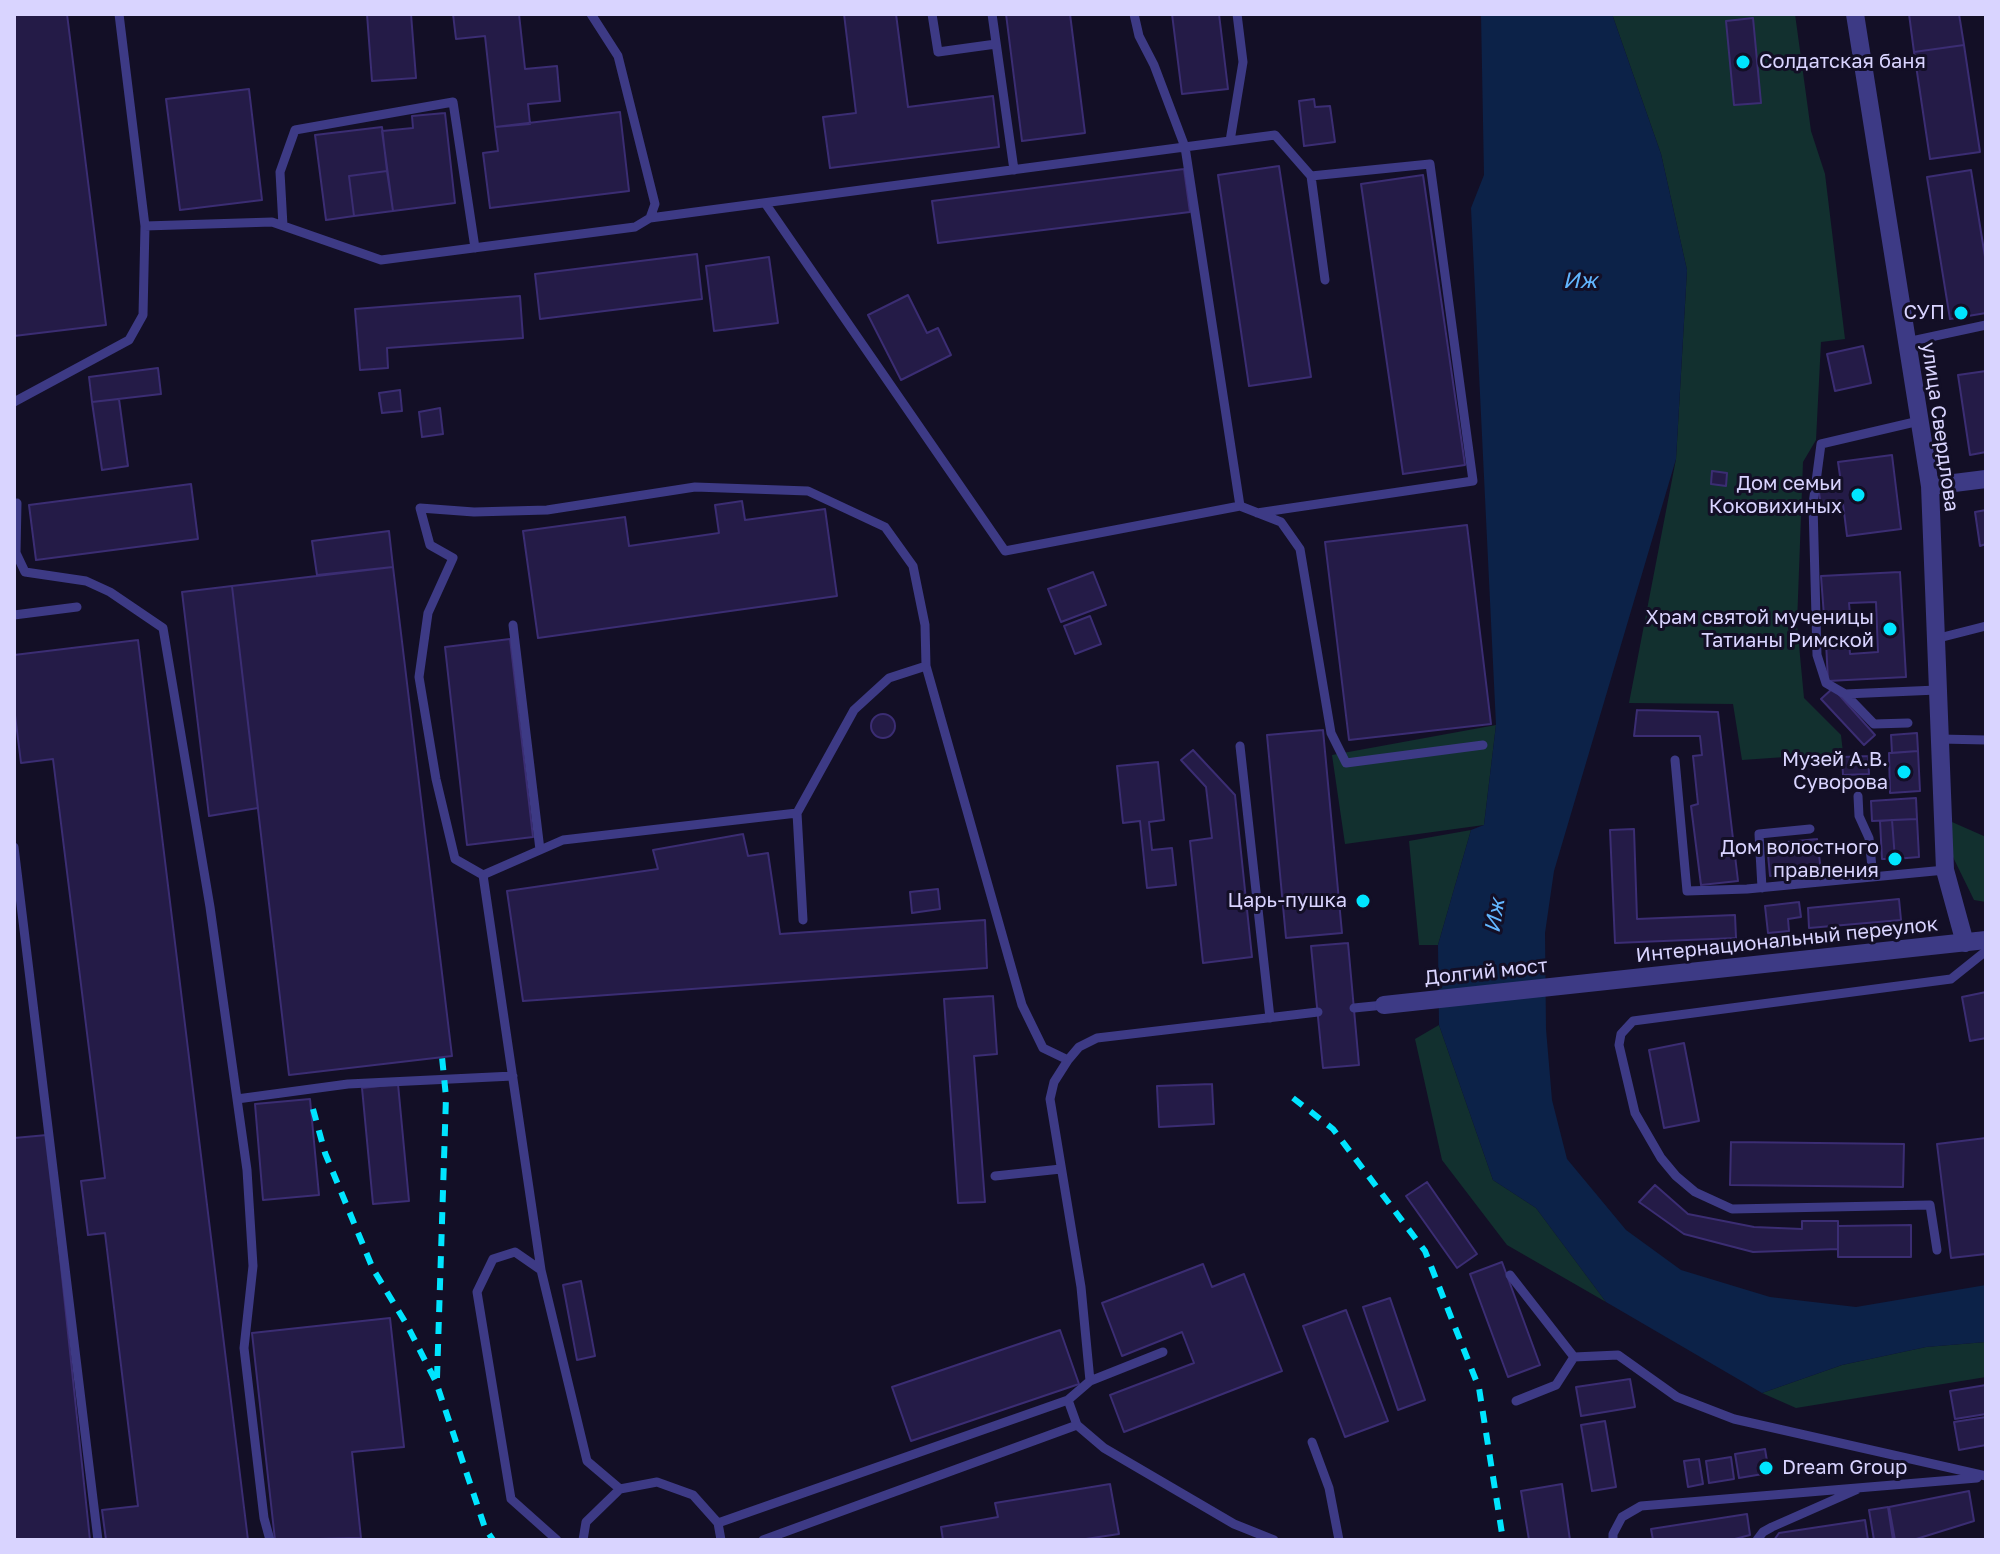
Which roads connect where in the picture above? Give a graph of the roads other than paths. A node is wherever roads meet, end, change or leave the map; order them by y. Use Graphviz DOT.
graph roads {
  1 [pos="119,14"];
  2 [pos="591,14"];
  3 [pos="932,14"];
  4 [pos="992,14"];
  5 [pos="1134,14"];
  6 [pos="1237,14"];
  7 [pos="1855,14"];
  8 [pos="996,44"];
  9 [pos="1230,141"];
  10 [pos="1185,147"];
  11 [pos="1014,170"];
  12 [pos="1311,176"];
  13 [pos="765,203"];
  14 [pos="650,218"];
  15 [pos="145,226"];
  16 [pos="283,226"];
  17 [pos="475,248"];
  18 [pos="1325,280"];
  19 [pos="1986,325"];
  20 [pos="1907,342"];
  21 [pos="14,402"];
  22 [pos="1919,421"];
  23 [pos="1986,479"];
  24 [pos="1930,486"];
  25 [pos="17,503"];
  26 [pos="1240,506"];
  27 [pos="1257,513"];
  28 [pos="77,607"];
  29 [pos="14,615"];
  30 [pos="513,625"];
  31 [pos="1986,626"];
  32 [pos="1935,639"];
  33 [pos="926,666"];
  34 [pos="1937,690"];
  35 [pos="1845,694"];
  36 [pos="1908,723"];
  37 [pos="1940,739"];
  38 [pos="1986,740"];
  39 [pos="1483,745"];
  40 [pos="1240,746"];
  41 [pos="1675,760"];
  42 [pos="1858,796"];
  43 [pos="797,813"];
  44 [pos="1810,829"];
  45 [pos="14,847"];
  46 [pos="540,850"];
  47 [pos="1945,870"];
  48 [pos="483,875"];
  49 [pos="1873,877"];
  50 [pos="1762,888"];
  51 [pos="803,920"];
  52 [pos="1986,940"];
  53 [pos="1965,943"];
  54 [pos="1986,951"];
  55 [pos="1593,983"];
  56 [pos="1384,1005"];
  57 [pos="1354,1008"];
  58 [pos="1318,1012"];
  59 [pos="1270,1018"];
  60 [pos="1068,1060"];
  61 [pos="513,1076"];
  62 [pos="237,1099"];
  63 [pos="1061,1169"];
  64 [pos="995,1176"];
  65 [pos="1937,1250"];
  66 [pos="541,1270"];
  67 [pos="1510,1275"];
  68 [pos="1163,1352"];
  69 [pos="1574,1357"];
  70 [pos="1090,1381"];
  71 [pos="1068,1400"];
  72 [pos="1516,1401"];
  73 [pos="1077,1425"];
  74 [pos="1312,1442"];
  75 [pos="1986,1476"];
  76 [pos="1862,1487"];
  77 [pos="620,1489"];
  78 [pos="718,1523"];
  79 [pos="98,1540"];
  80 [pos="270,1540"];
  81 [pos="557,1540"];
  82 [pos="583,1540"];
  83 [pos="721,1540"];
  84 [pos="763,1540"];
  85 [pos="1274,1540"];
  86 [pos="1339,1540"];
  87 [pos="1613,1540"];
  88 [pos="1757,1540"];
  1 -- 15 [label="lane"];
  2 -- 14 [label="lane"];
  3 -- 8 [label="lane"];
  4 -- 8 [label="lane"];
  5 -- 10 [label="lane"];
  6 -- 9 [label="lane"];
  7 -- 20 [label="street, улица Свердлова"];
  8 -- 11 [label="lane"];
  9 -- 10 [label="lane"];
  9 -- 12 [label="lane"];
  10 -- 11 [label="lane"];
  10 -- 26 [label="lane"];
  11 -- 13 [label="lane"];
  12 -- 18 [label="lane"];
  12 -- 27 [label="lane"];
  13 -- 14 [label="lane"];
  13 -- 26 [label="lane"];
  14 -- 17 [label="lane"];
  15 -- 16 [label="lane"];
  15 -- 21 [label="lane"];
  16 -- 17 [label="lane"];
  16 -- 17 [label="lane"];
  19 -- 20 [label="lane"];
  20 -- 22 [label="street, улица Свердлова"];
  22 -- 24 [label="street, улица Свердлова"];
  22 -- 35 [label="lane"];
  23 -- 24 [label="street"];
  24 -- 32 [label="street, улица Свердлова"];
  25 -- 62 [label="lane"];
  26 -- 27 [label="lane"];
  27 -- 39 [label="lane"];
  28 -- 29 [label="lane"];
  30 -- 46 [label="lane"];
  31 -- 32 [label="lane"];
  32 -- 34 [label="street, улица Свердлова"];
  33 -- 43 [label="lane"];
  33 -- 48 [label="lane"];
  33 -- 60 [label="lane"];
  34 -- 35 [label="lane"];
  34 -- 37 [label="street, улица Свердлова"];
  35 -- 36 [label="lane"];
  37 -- 38 [label="lane"];
  37 -- 47 [label="street, улица Свердлова"];
  40 -- 59 [label="lane"];
  41 -- 50 [label="lane"];
  42 -- 49 [label="lane"];
  43 -- 46 [label="lane"];
  43 -- 51 [label="lane"];
  44 -- 50 [label="lane"];
  45 -- 79 [label="lane"];
  46 -- 48 [label="lane"];
  47 -- 49 [label="lane"];
  47 -- 53 [label="street, улица Свердлова"];
  48 -- 61 [label="lane"];
  49 -- 50 [label="lane"];
  52 -- 53 [label="street, Интернациональный переулок"];
  53 -- 55 [label="street, Интернациональный переулок"];
  54 -- 65 [label="lane"];
  55 -- 56 [label="street, Долгий мост"];
  56 -- 57 [label="lane"];
  58 -- 59 [label="lane"];
  59 -- 60 [label="lane"];
  60 -- 63 [label="lane"];
  61 -- 62 [label="lane"];
  61 -- 66 [label="lane"];
  62 -- 80 [label="lane"];
  63 -- 64 [label="lane"];
  63 -- 70 [label="lane"];
  66 -- 77 [label="lane"];
  66 -- 81 [label="lane"];
  67 -- 69 [label="lane"];
  68 -- 70 [label="lane"];
  69 -- 72 [label="lane"];
  69 -- 75 [label="lane"];
  70 -- 71 [label="lane"];
  71 -- 73 [label="lane"];
  71 -- 78 [label="lane"];
  73 -- 84 [label="lane"];
  73 -- 85 [label="lane"];
  74 -- 86 [label="lane"];
  75 -- 76 [label="lane"];
  76 -- 87 [label="lane"];
  76 -- 88 [label="lane"];
  77 -- 78 [label="lane"];
  77 -- 82 [label="lane"];
  78 -- 83 [label="lane"];
}
